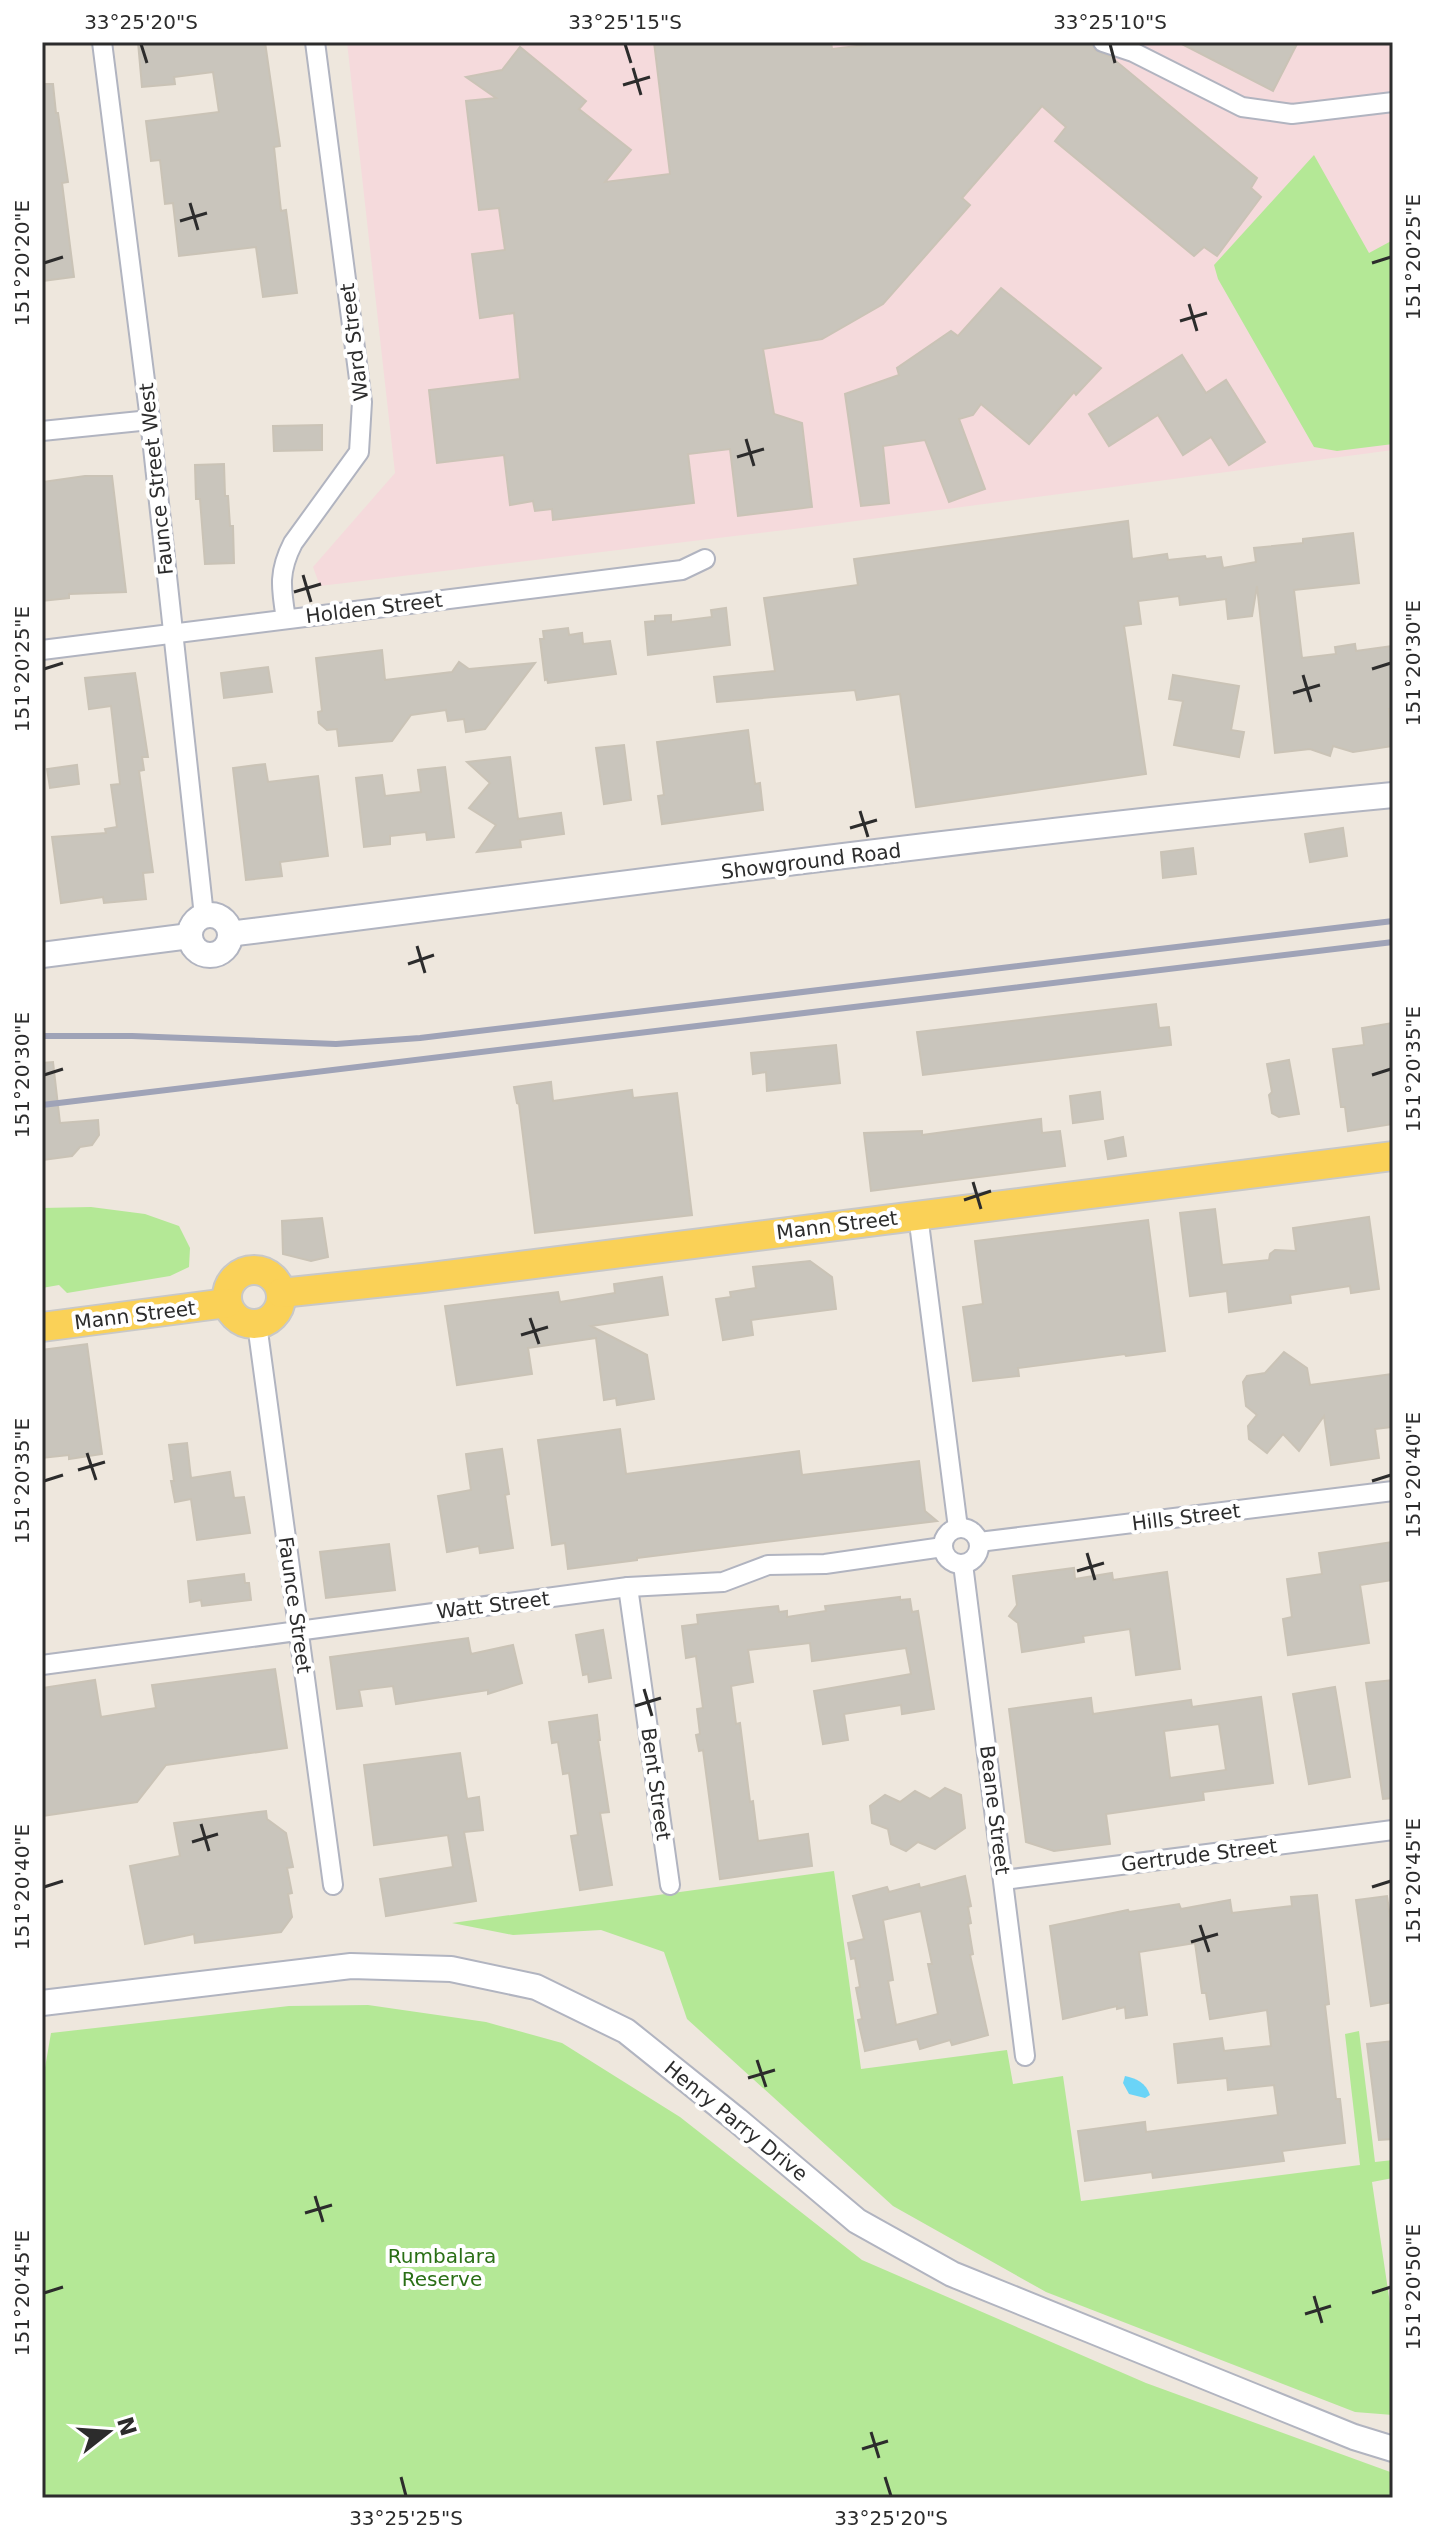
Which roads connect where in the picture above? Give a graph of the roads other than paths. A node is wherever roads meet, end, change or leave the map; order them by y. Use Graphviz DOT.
graph roads {
  1 [pos="102,42"];
  2 [pos="315,42"];
  3 [pos="1103,42"];
  4 [pos="1393,102"];
  5 [pos="150,420"];
  6 [pos="42,431"];
  7 [pos="705,559"];
  8 [pos="286,619"];
  9 [pos="172,635"];
  10 [pos="42,650"];
  11 [pos="1393,795"];
  12 [pos="197,926"];
  13 [pos="230,934"];
  14 [pos="42,955"];
  15 [pos="1393,1156"];
  16 [pos="918,1215"];
  17 [pos="281,1293"];
  18 [pos="227,1303"];
  19 [pos="257,1324"];
  20 [pos="42,1327"];
  21 [pos="1393,1491"];
  22 [pos="958,1528"];
  23 [pos="979,1542"];
  24 [pos="943,1547"];
  25 [pos="963,1564"];
  26 [pos="628,1587"];
  27 [pos="299,1630"];
  28 [pos="42,1665"];
  29 [pos="1393,1830"];
  30 [pos="1004,1880"];
  31 [pos="333,1885"];
  32 [pos="670,1885"];
  33 [pos="42,2003"];
  34 [pos="1025,2056"];
  35 [pos="1393,2449"];
  1 -- 5 [label="street, Faunce Street West"];
  2 -- 8 [label="street, Ward Street"];
  3 -- 4 [label="street"];
  5 -- 6 [label="street"];
  5 -- 9 [label="street, Faunce Street West"];
  7 -- 8 [label="street, Holden Street"];
  8 -- 9 [label="street, Holden Street"];
  9 -- 10 [label="street, Holden Street"];
  9 -- 12 [label="street, Faunce Street West"];
  11 -- 13 [label="main road, Showground Road"];
  12 -- 13 [label="main road"];
  12 -- 13 [label="main road, Showground Road"];
  12 -- 14 [label="main road"];
  15 -- 16 [label="main road, Mann Street"];
  16 -- 17 [label="main road, Mann Street"];
  16 -- 22 [label="street"];
  17 -- 18 [label="main road"];
  17 -- 19 [label="main road"];
  18 -- 19 [label="main road"];
  18 -- 20 [label="main road, Mann Street"];
  19 -- 27 [label="street, Faunce Street"];
  21 -- 23 [label="street, Hills Street"];
  22 -- 23 [label="street"];
  22 -- 24 [label="street"];
  23 -- 25 [label="street"];
  24 -- 25 [label="street"];
  24 -- 26 [label="street, Watt Street"];
  25 -- 30 [label="street, Beane Street"];
  26 -- 27 [label="street, Watt Street"];
  26 -- 32 [label="street, Bent Street"];
  27 -- 28 [label="street, Watt Street"];
  27 -- 31 [label="street, Faunce Street"];
  29 -- 30 [label="street, Gertrude Street"];
  30 -- 34 [label="street, Beane Street"];
  33 -- 35 [label="main road, Henry Parry Drive"];
}
